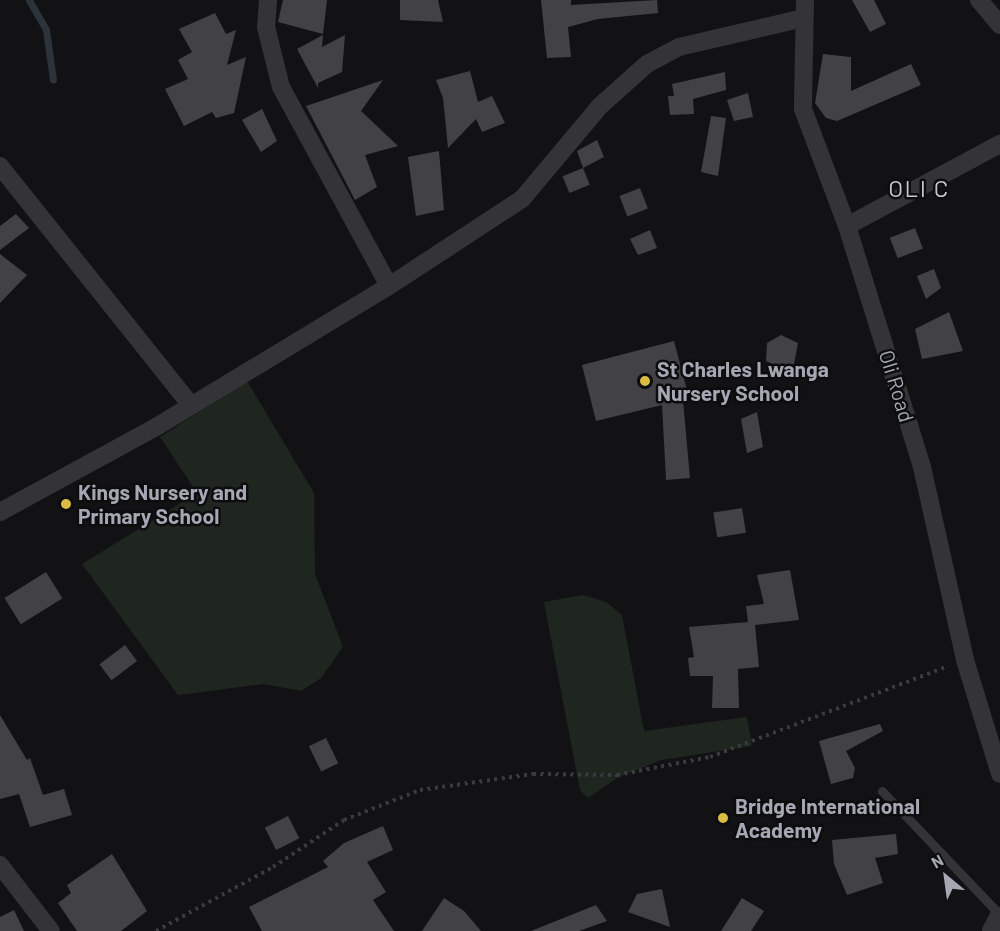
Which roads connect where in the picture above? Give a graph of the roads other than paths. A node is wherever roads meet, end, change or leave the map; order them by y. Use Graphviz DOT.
graph roads {
  1 [pos="268,0"];
  2 [pos="979,0"];
  3 [pos="805,9"];
  4 [pos="1000,25"];
  5 [pos="1000,144"];
  6 [pos="0,166"];
  7 [pos="847,226"];
  8 [pos="389,286"];
  9 [pos="191,405"];
  10 [pos="0,512"];
  11 [pos="1000,774"];
  12 [pos="882,791"];
  13 [pos="0,865"];
  14 [pos="1000,917"];
  15 [pos="51,931"];
  16 [pos="993,931"];
  1 -- 8 [label="street"];
  2 -- 4 [label="street"];
  3 -- 7 [label="street, Oli Road"];
  3 -- 8 [label="street"];
  5 -- 7 [label="street"];
  6 -- 9 [label="street"];
  7 -- 11 [label="street, Oli Road"];
  8 -- 9 [label="street"];
  9 -- 10 [label="street"];
  12 -- 14 [label="lane"];
  13 -- 15 [label="street"];
  14 -- 16 [label="street"];
}
